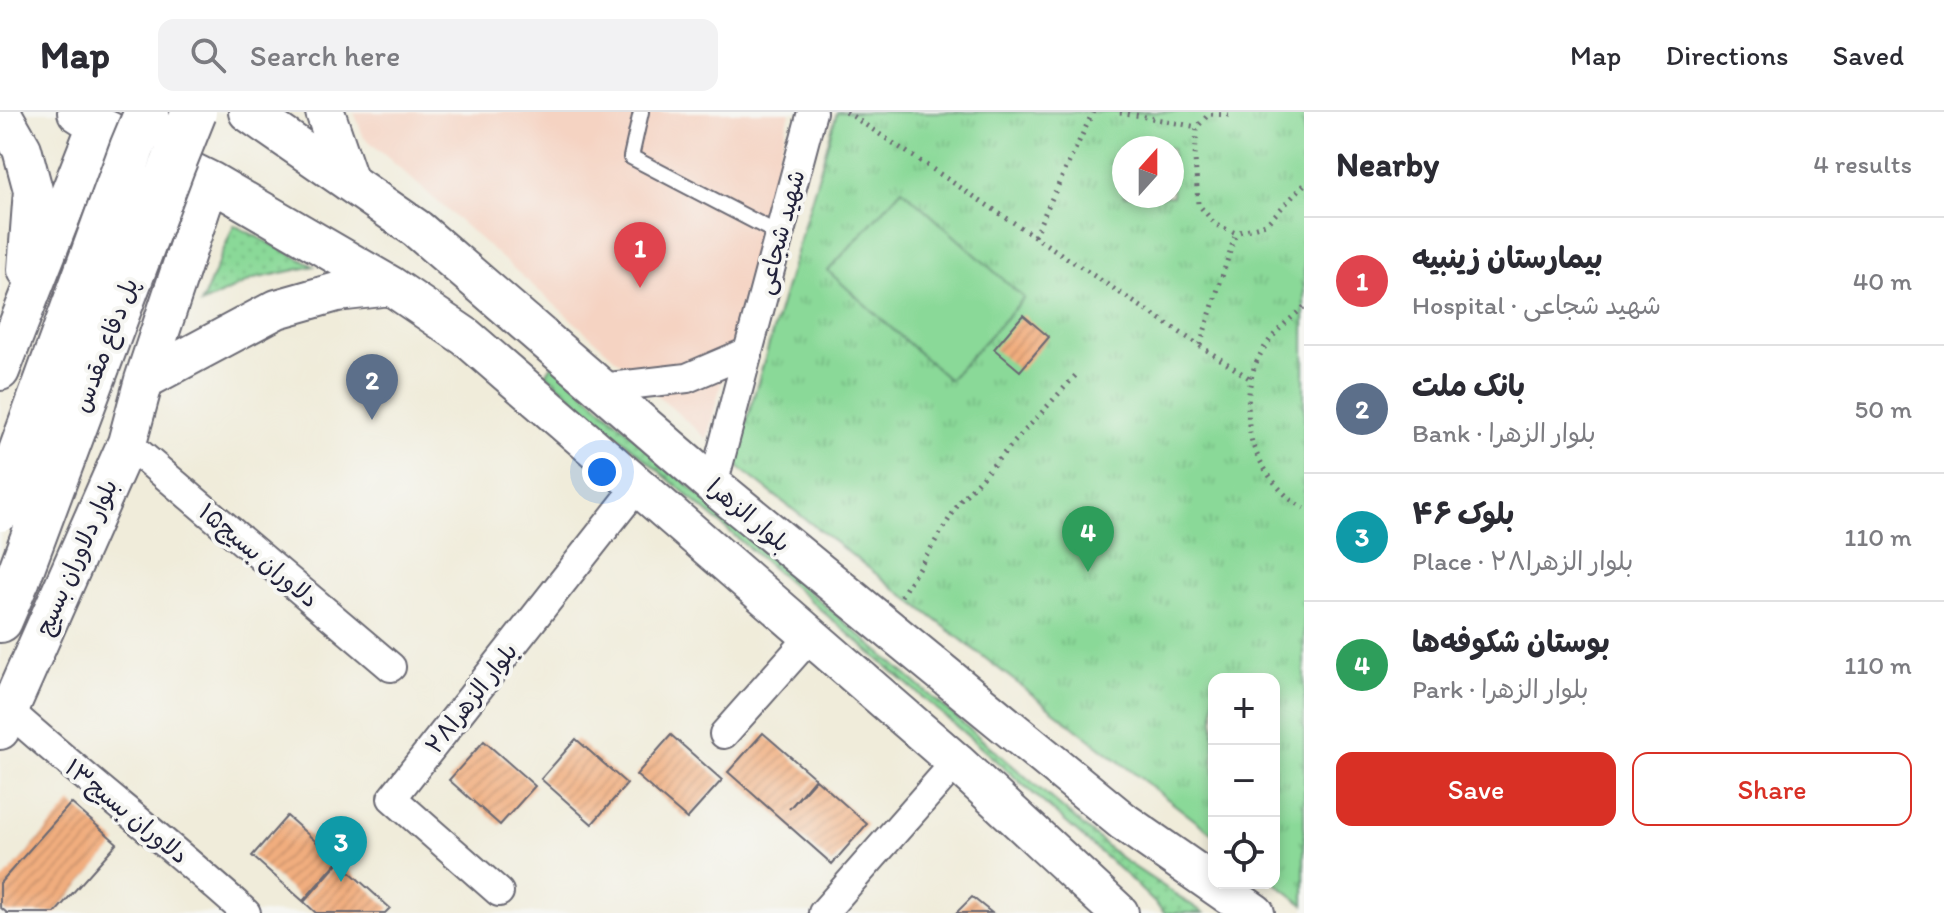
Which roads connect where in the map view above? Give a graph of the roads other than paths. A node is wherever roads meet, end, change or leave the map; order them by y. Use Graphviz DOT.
graph roads {
  1 [pos="1,112"];
  2 [pos="147,112"];
  3 [pos="194,112"];
  4 [pos="248,112"];
  5 [pos="325,112"];
  6 [pos="641,112"];
  7 [pos="812,112"];
  8 [pos="87,118"];
  9 [pos="210,181"];
  10 [pos="349,182"];
  11 [pos="779,234"];
  12 [pos="391,286"];
  13 [pos="14,333"];
  14 [pos="748,352"];
  15 [pos="0,371"];
  16 [pos="144,380"];
  17 [pos="601,388"];
  18 [pos="127,443"];
  19 [pos="713,485"];
  20 [pos="638,486"];
  21 [pos="0,509"];
  22 [pos="0,620"];
  23 [pos="811,636"];
  24 [pos="391,667"];
  25 [pos="4,720"];
  26 [pos="724,734"];
  27 [pos="956,762"];
  28 [pos="499,892"];
  29 [pos="246,913"];
  30 [pos="823,913"];
  31 [pos="1119,913"];
  32 [pos="1255,913"];
  1 -- 13 [label="main road"];
  2 -- 21 [label="main road, پل دفاع مقدس, bridge"];
  3 -- 22 [label="main road, پل دفاع مقدس, bridge"];
  4 -- 10 [label="main road, بلوار الزهرا"];
  5 -- 10 [label="main road"];
  6 -- 11 [label="lane"];
  7 -- 11 [label="street, شهید شجاعی"];
  8 -- 9 [label="main road, بلوار الزهرا"];
  8 -- 13 [label="main road"];
  9 -- 12 [label="main road, بلوار الزهرا"];
  9 -- 16 [label="main road, بلوار دلاوران بسیج"];
  10 -- 17 [label="main road, بلوار الزهرا"];
  11 -- 14 [label="street, شهید شجاعی"];
  12 -- 16 [label="main road"];
  12 -- 20 [label="main road, بلوار الزهرا"];
  13 -- 15 [label="main road"];
  13 -- 16 [label="main road"];
  14 -- 17 [label="street"];
  14 -- 19 [label="street, شهید شجاعی"];
  16 -- 18 [label="main road, بلوار دلاوران بسیج"];
  17 -- 19 [label="main road, بلوار الزهرا"];
  18 -- 24 [label="street, دلاوران بسیج۱۵"];
  18 -- 25 [label="main road, بلوار دلاوران بسیج"];
  19 -- 32 [label="main road, بلوار الزهرا"];
  20 -- 23 [label="main road, بلوار الزهرا"];
  20 -- 28 [label="street, بلوار الزهرا۲۸"];
  23 -- 26 [label="street"];
  23 -- 27 [label="main road, بلوار الزهرا"];
  25 -- 29 [label="street, دلاوران بسیج۱۳"];
  27 -- 30 [label="street"];
  27 -- 31 [label="main road, بلوار الزهرا"];
}
